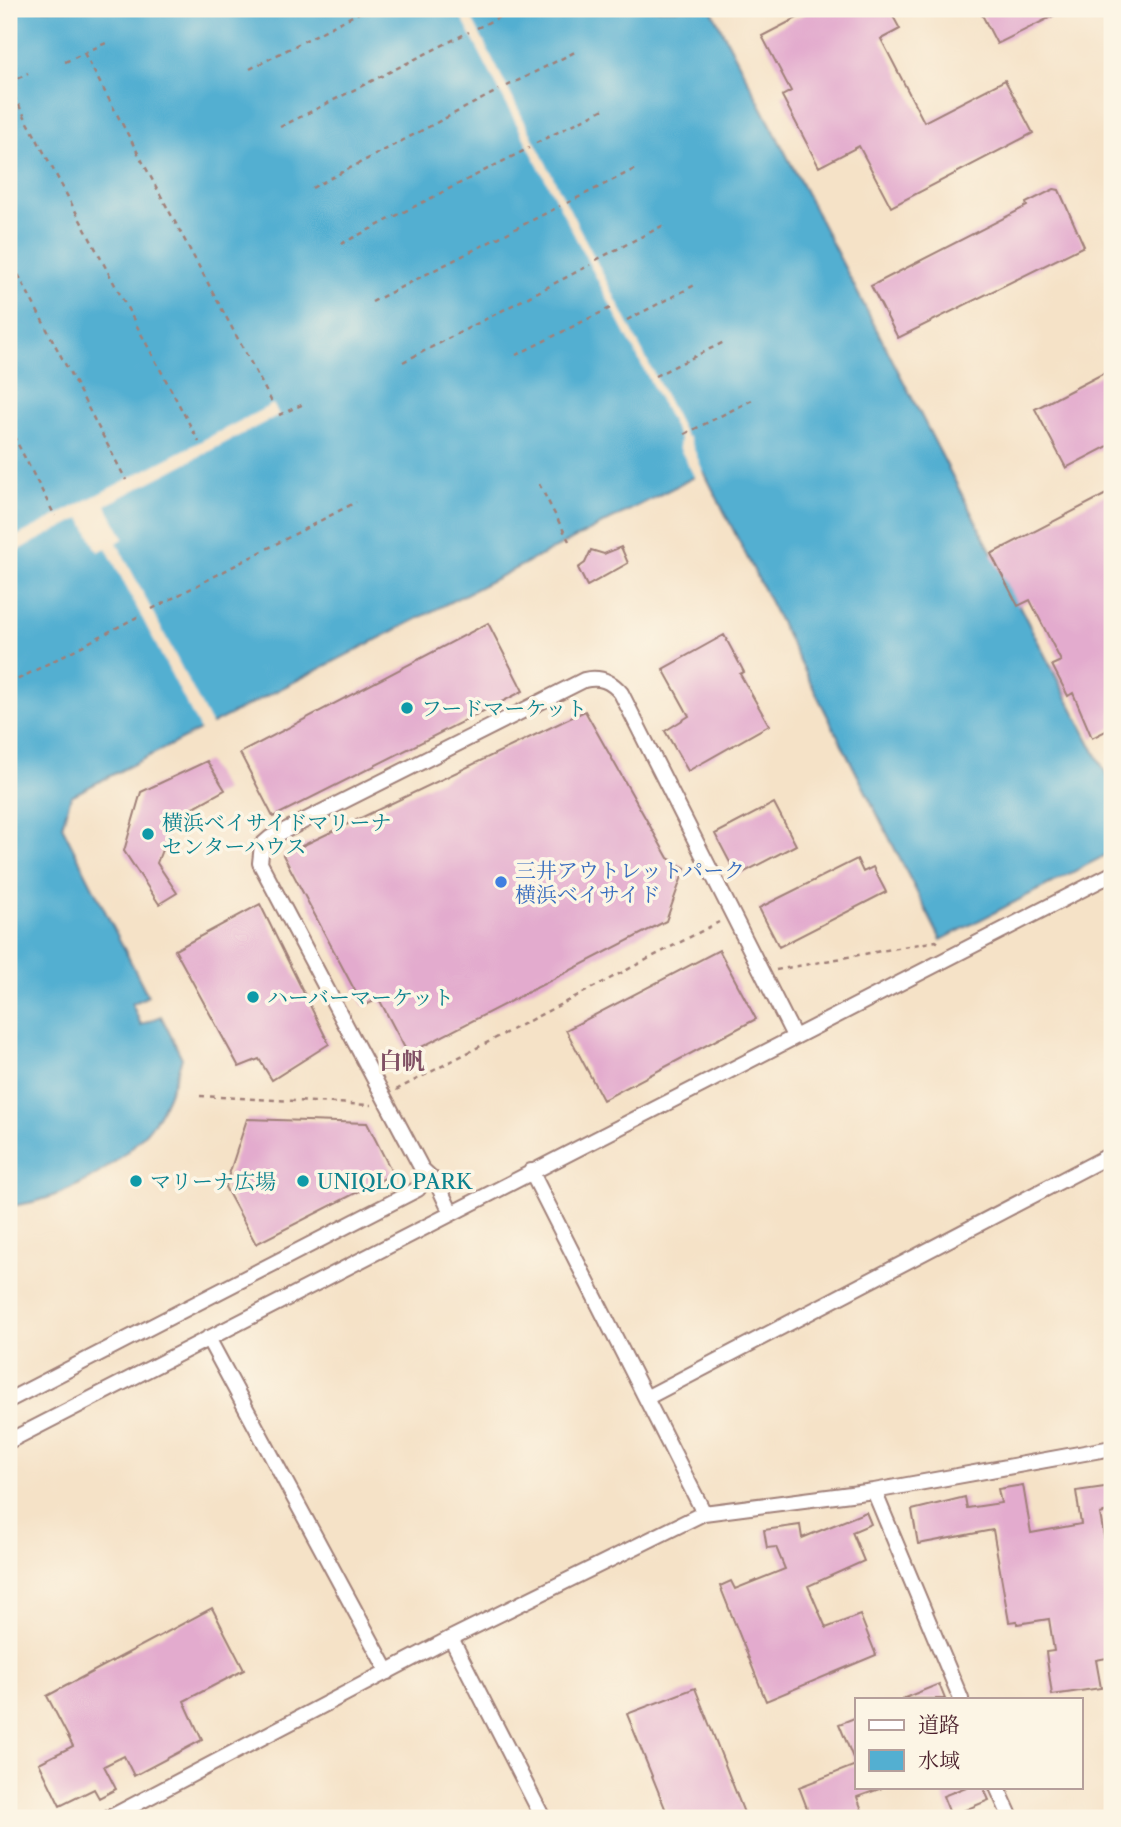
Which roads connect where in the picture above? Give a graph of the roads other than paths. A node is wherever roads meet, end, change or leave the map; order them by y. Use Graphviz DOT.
graph roads {
  1 [pos="1112,874"];
  2 [pos="794,1036"];
  3 [pos="1112,1154"];
  4 [pos="422,1169"];
  5 [pos="531,1171"];
  6 [pos="452,1213"];
  7 [pos="208,1338"];
  8 [pos="646,1398"];
  9 [pos="9,1400"];
  10 [pos="9,1441"];
  11 [pos="1112,1448"];
  12 [pos="874,1491"];
  13 [pos="704,1513"];
  14 [pos="451,1638"];
  15 [pos="388,1672"];
  16 [pos="961,1698"];
  17 [pos="997,1788"];
  18 [pos="109,1818"];
  19 [pos="543,1818"];
  20 [pos="1011,1818"];
  1 -- 2 [label="street"];
  2 -- 4 [label="street"];
  2 -- 5 [label="street"];
  3 -- 8 [label="street"];
  4 -- 6 [label="street"];
  4 -- 9 [label="street"];
  5 -- 6 [label="street"];
  5 -- 8 [label="street"];
  6 -- 7 [label="street"];
  7 -- 10 [label="street"];
  7 -- 15 [label="street"];
  8 -- 13 [label="street"];
  11 -- 12 [label="street"];
  12 -- 13 [label="street"];
  12 -- 16 [label="street"];
  13 -- 14 [label="street"];
  14 -- 15 [label="street"];
  14 -- 19 [label="street"];
  15 -- 18 [label="street"];
  17 -- 20 [label="street"];
}
